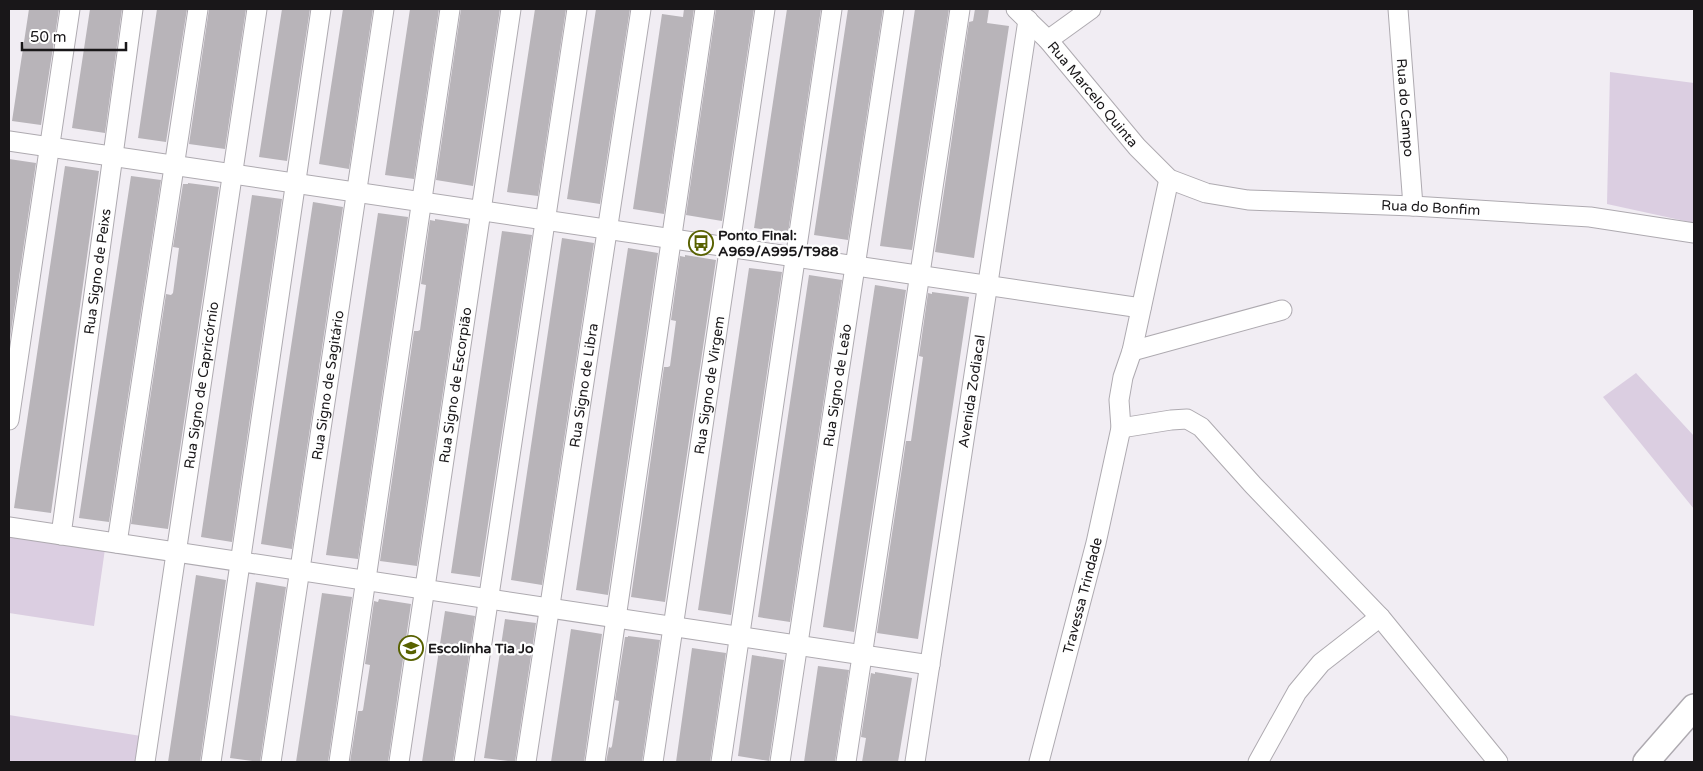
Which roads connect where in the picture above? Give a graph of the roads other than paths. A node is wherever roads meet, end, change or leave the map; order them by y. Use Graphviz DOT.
graph roads {
  1 [pos="70,9"];
  2 [pos="133,9"];
  3 [pos="198,9"];
  4 [pos="258,9"];
  5 [pos="321,9"];
  6 [pos="384,9"];
  7 [pos="450,9"];
  8 [pos="511,9"];
  9 [pos="577,9"];
  10 [pos="641,9"];
  11 [pos="705,9"];
  12 [pos="765,9"];
  13 [pos="832,9"];
  14 [pos="894,9"];
  15 [pos="960,9"];
  16 [pos="1091,9"];
  17 [pos="1398,9"];
  18 [pos="1022,14"];
  19 [pos="1048,40"];
  20 [pos="9,141"];
  21 [pos="49,147"];
  22 [pos="113,157"];
  23 [pos="174,166"];
  24 [pos="233,174"];
  25 [pos="1169,179"];
  26 [pos="295,184"];
  27 [pos="356,193"];
  28 [pos="422,202"];
  29 [pos="1413,206"];
  30 [pos="481,211"];
  31 [pos="545,220"];
  32 [pos="607,229"];
  33 [pos="1694,233"];
  34 [pos="671,239"];
  35 [pos="730,248"];
  36 [pos="796,257"];
  37 [pos="855,266"];
  38 [pos="920,275"];
  39 [pos="988,286"];
  40 [pos="1141,308"];
  41 [pos="1282,310"];
  42 [pos="1132,351"];
  43 [pos="9,420"];
  44 [pos="1121,428"];
  45 [pos="9,527"];
  46 [pos="61,534"];
  47 [pos="117,543"];
  48 [pos="176,552"];
  49 [pos="240,561"];
  50 [pos="300,570"];
  51 [pos="366,580"];
  52 [pos="425,589"];
  53 [pos="488,599"];
  54 [pos="549,608"];
  55 [pos="1380,617"];
  56 [pos="616,618"];
  57 [pos="673,626"];
  58 [pos="740,636"];
  59 [pos="798,645"];
  60 [pos="862,654"];
  61 [pos="930,664"];
  62 [pos="1694,707"];
  63 [pos="145,762"];
  64 [pos="211,762"];
  65 [pos="270,762"];
  66 [pos="340,762"];
  67 [pos="399,762"];
  68 [pos="464,762"];
  69 [pos="526,762"];
  70 [pos="595,762"];
  71 [pos="653,762"];
  72 [pos="722,762"];
  73 [pos="780,762"];
  74 [pos="846,762"];
  75 [pos="915,762"];
  76 [pos="1039,762"];
  77 [pos="1258,762"];
  78 [pos="1498,762"];
  79 [pos="1646,762"];
  1 -- 21 [label="street"];
  2 -- 22 [label="street, Rua Signo de Peixs"];
  3 -- 23 [label="street"];
  4 -- 24 [label="street, Rua Signo de Capricórnio"];
  5 -- 26 [label="street"];
  6 -- 27 [label="street, Rua Signo de Sagitário"];
  7 -- 28 [label="street"];
  8 -- 30 [label="street, Rua Signo de Escorpião"];
  9 -- 31 [label="street"];
  10 -- 32 [label="street, Rua Signo de Libra"];
  11 -- 34 [label="street"];
  12 -- 35 [label="street, Rua Signo de Virgem"];
  13 -- 36 [label="street"];
  14 -- 37 [label="street, Rua Signo de Leão"];
  15 -- 38 [label="street"];
  16 -- 19 [label="street"];
  17 -- 29 [label="street, Rua do Campo"];
  18 -- 19 [label="street, Rua Marcelo Quinta"];
  18 -- 39 [label="street, Avenida Zodiacal"];
  19 -- 25 [label="street, Rua Marcelo Quinta"];
  20 -- 21 [label="street"];
  21 -- 22 [label="street"];
  21 -- 43 [label="street"];
  22 -- 23 [label="street"];
  22 -- 46 [label="street, Rua Signo de Peixs"];
  23 -- 24 [label="street"];
  23 -- 47 [label="street"];
  24 -- 26 [label="street"];
  24 -- 48 [label="street, Rua Signo de Capricórnio"];
  25 -- 29 [label="street, Rua do Bonfim"];
  25 -- 40 [label="street, Travessa Trindade"];
  26 -- 27 [label="street"];
  26 -- 49 [label="street"];
  27 -- 28 [label="street"];
  27 -- 50 [label="street, Rua Signo de Sagitário"];
  28 -- 30 [label="street"];
  28 -- 51 [label="street"];
  29 -- 33 [label="street, Rua do Bonfim"];
  30 -- 31 [label="street"];
  30 -- 52 [label="street, Rua Signo de Escorpião"];
  31 -- 32 [label="street"];
  31 -- 53 [label="street"];
  32 -- 34 [label="street"];
  32 -- 54 [label="street, Rua Signo de Libra"];
  34 -- 35 [label="street"];
  34 -- 56 [label="street"];
  35 -- 36 [label="street"];
  35 -- 57 [label="street, Rua Signo de Virgem"];
  36 -- 37 [label="street"];
  36 -- 58 [label="street"];
  37 -- 38 [label="street"];
  37 -- 59 [label="street, Rua Signo de Leão"];
  38 -- 39 [label="street"];
  38 -- 60 [label="street"];
  39 -- 40 [label="street"];
  39 -- 61 [label="street, Avenida Zodiacal"];
  40 -- 42 [label="street, Travessa Trindade"];
  41 -- 42 [label="street"];
  42 -- 44 [label="street, Travessa Trindade"];
  44 -- 55 [label="street"];
  44 -- 76 [label="street, Travessa Trindade"];
  45 -- 46 [label="street"];
  46 -- 47 [label="street"];
  47 -- 48 [label="street"];
  48 -- 49 [label="street"];
  48 -- 63 [label="street, Rua Signo de Capricórnio"];
  49 -- 50 [label="street"];
  49 -- 64 [label="street"];
  50 -- 51 [label="street"];
  50 -- 65 [label="street, Rua Signo de Sagitário"];
  51 -- 52 [label="street"];
  51 -- 66 [label="street"];
  52 -- 53 [label="street"];
  52 -- 67 [label="street, Rua Signo de Escorpião"];
  53 -- 54 [label="street"];
  53 -- 68 [label="street"];
  54 -- 56 [label="street"];
  54 -- 69 [label="street, Rua Signo de Libra"];
  55 -- 77 [label="street"];
  55 -- 78 [label="street"];
  56 -- 57 [label="street"];
  56 -- 70 [label="street"];
  57 -- 58 [label="street"];
  57 -- 71 [label="street, Rua Signo de Virgem"];
  58 -- 59 [label="street"];
  58 -- 72 [label="street"];
  59 -- 60 [label="street"];
  59 -- 73 [label="street, Rua Signo de Leão"];
  60 -- 61 [label="street"];
  60 -- 74 [label="street"];
  61 -- 75 [label="street, Avenida Zodiacal"];
  62 -- 79 [label="main road"];
}
